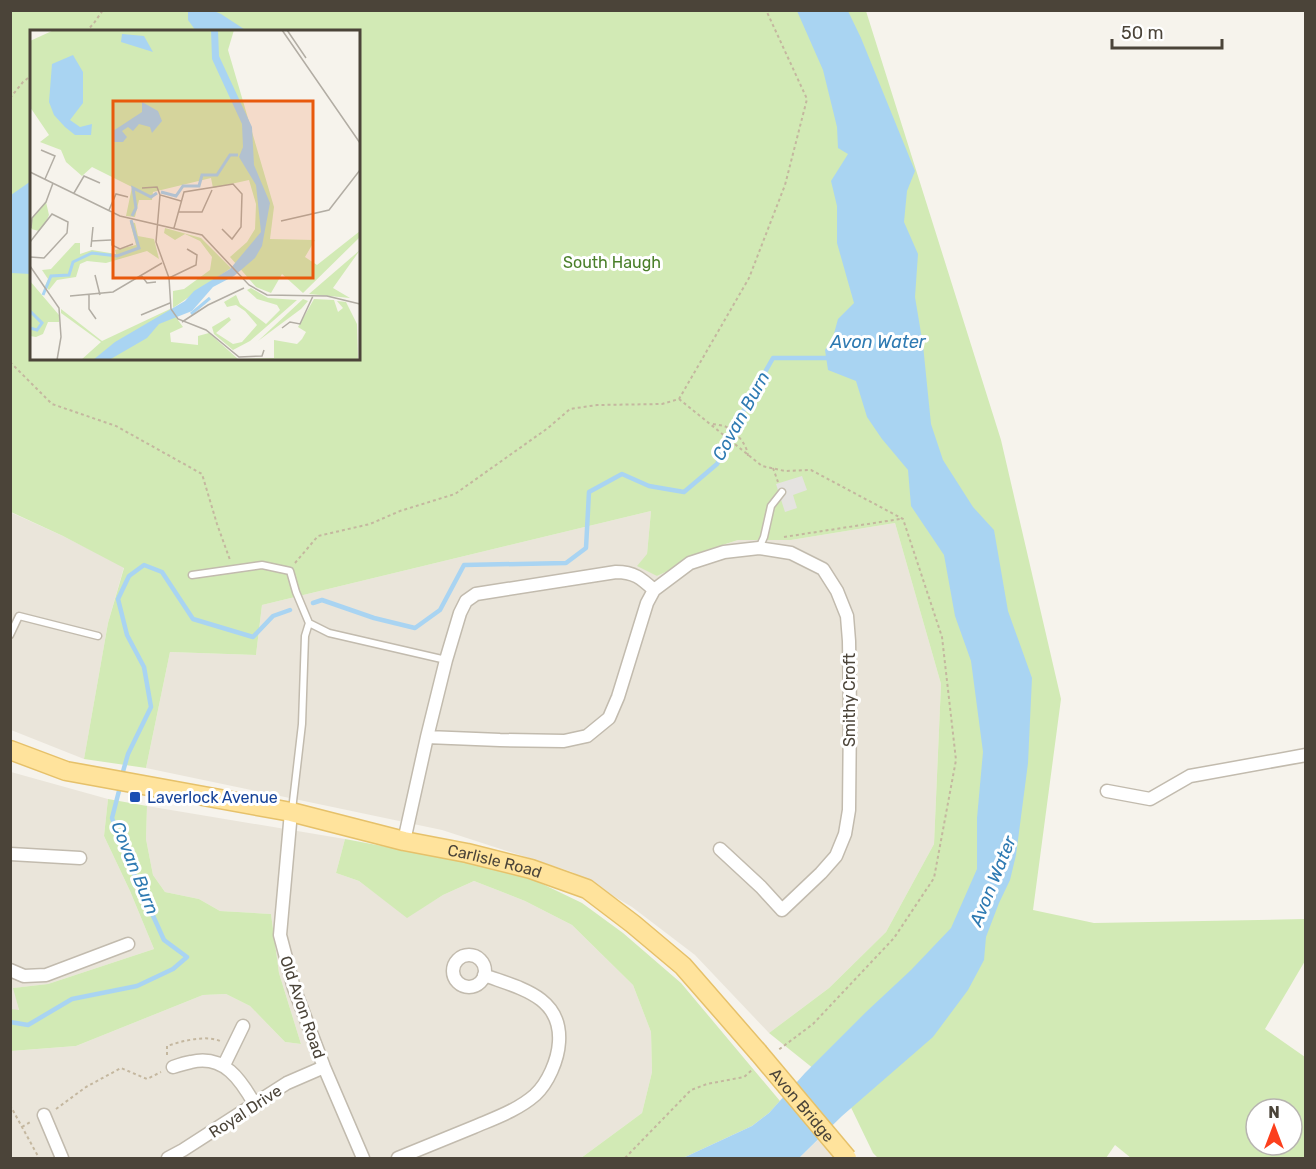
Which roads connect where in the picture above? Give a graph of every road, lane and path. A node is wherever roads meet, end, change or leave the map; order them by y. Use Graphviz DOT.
graph roads {
  1 [pos="103,10"];
  2 [pos="766,10"];
  3 [pos="88,30"];
  4 [pos="30,77"];
  5 [pos="10,98"];
  6 [pos="10,362"];
  7 [pos="679,399"];
  8 [pos="711,424"];
  9 [pos="748,456"];
  10 [pos="773,468"];
  11 [pos="782,492"];
  12 [pos="903,519"];
  13 [pos="761,543"];
  14 [pos="234,569"];
  15 [pos="290,571"];
  16 [pos="192,575"];
  17 [pos="654,590"];
  18 [pos="309,623"];
  19 [pos="10,635"];
  20 [pos="98,636"];
  21 [pos="446,660"];
  22 [pos="427,737"];
  23 [pos="10,750"];
  24 [pos="1305,754"];
  25 [pos="1107,791"];
  26 [pos="291,812"];
  27 [pos="404,841"];
  28 [pos="720,849"];
  29 [pos="10,854"];
  30 [pos="80,858"];
  31 [pos="128,944"];
  32 [pos="10,970"];
  33 [pos="484,975"];
  34 [pos="243,1026"];
  35 [pos="232,1048"];
  36 [pos="763,1058"];
  37 [pos="224,1065"];
  38 [pos="173,1067"];
  39 [pos="324,1067"];
  40 [pos="10,1105"];
  41 [pos="255,1105"];
  42 [pos="44,1115"];
  43 [pos="21,1127"];
  44 [pos="185,1154"];
  45 [pos="39,1158"];
  46 [pos="62,1158"];
  47 [pos="168,1158"];
  48 [pos="363,1158"];
  49 [pos="398,1158"];
  50 [pos="625,1158"];
  51 [pos="847,1158"];
  1 -- 3 [label="path"];
  2 -- 7 [label="path"];
  4 -- 5 [label="path"];
  6 -- 14 [label="path"];
  7 -- 8 [label="path"];
  7 -- 15 [label="path"];
  8 -- 9 [label="path"];
  8 -- 9 [label="path"];
  9 -- 10 [label="path"];
  10 -- 11 [label="path"];
  10 -- 12 [label="path"];
  11 -- 13 [label="lane"];
  12 -- 13 [label="path"];
  12 -- 36 [label="path"];
  13 -- 17 [label="street, Smithy Croft"];
  13 -- 28 [label="street, Smithy Croft"];
  14 -- 15 [label="lane"];
  14 -- 16 [label="lane"];
  15 -- 18 [label="lane"];
  17 -- 21 [label="street"];
  17 -- 22 [label="street"];
  18 -- 21 [label="lane"];
  18 -- 26 [label="lane"];
  19 -- 20 [label="lane"];
  21 -- 22 [label="street"];
  22 -- 27 [label="street"];
  23 -- 26 [label="main road, Carlisle Road"];
  24 -- 25 [label="street"];
  26 -- 27 [label="main road, Carlisle Road"];
  26 -- 39 [label="street, Old Avon Road"];
  27 -- 36 [label="main road, Carlisle Road"];
  29 -- 30 [label="street"];
  31 -- 32 [label="street"];
  33 -- 49 [label="street"];
  34 -- 35 [label="street"];
  35 -- 37 [label="street"];
  35 -- 38 [label="path"];
  36 -- 50 [label="path"];
  36 -- 51 [label="main road, Avon Bridge, bridge"];
  37 -- 38 [label="street"];
  37 -- 41 [label="street"];
  38 -- 42 [label="path"];
  39 -- 41 [label="street, Royal Drive"];
  39 -- 48 [label="street, Old Avon Road"];
  40 -- 43 [label="path"];
  41 -- 44 [label="street, Royal Drive"];
  42 -- 43 [label="path"];
  42 -- 46 [label="street"];
  43 -- 45 [label="path"];
  44 -- 47 [label="street, Royal Drive"];
}
